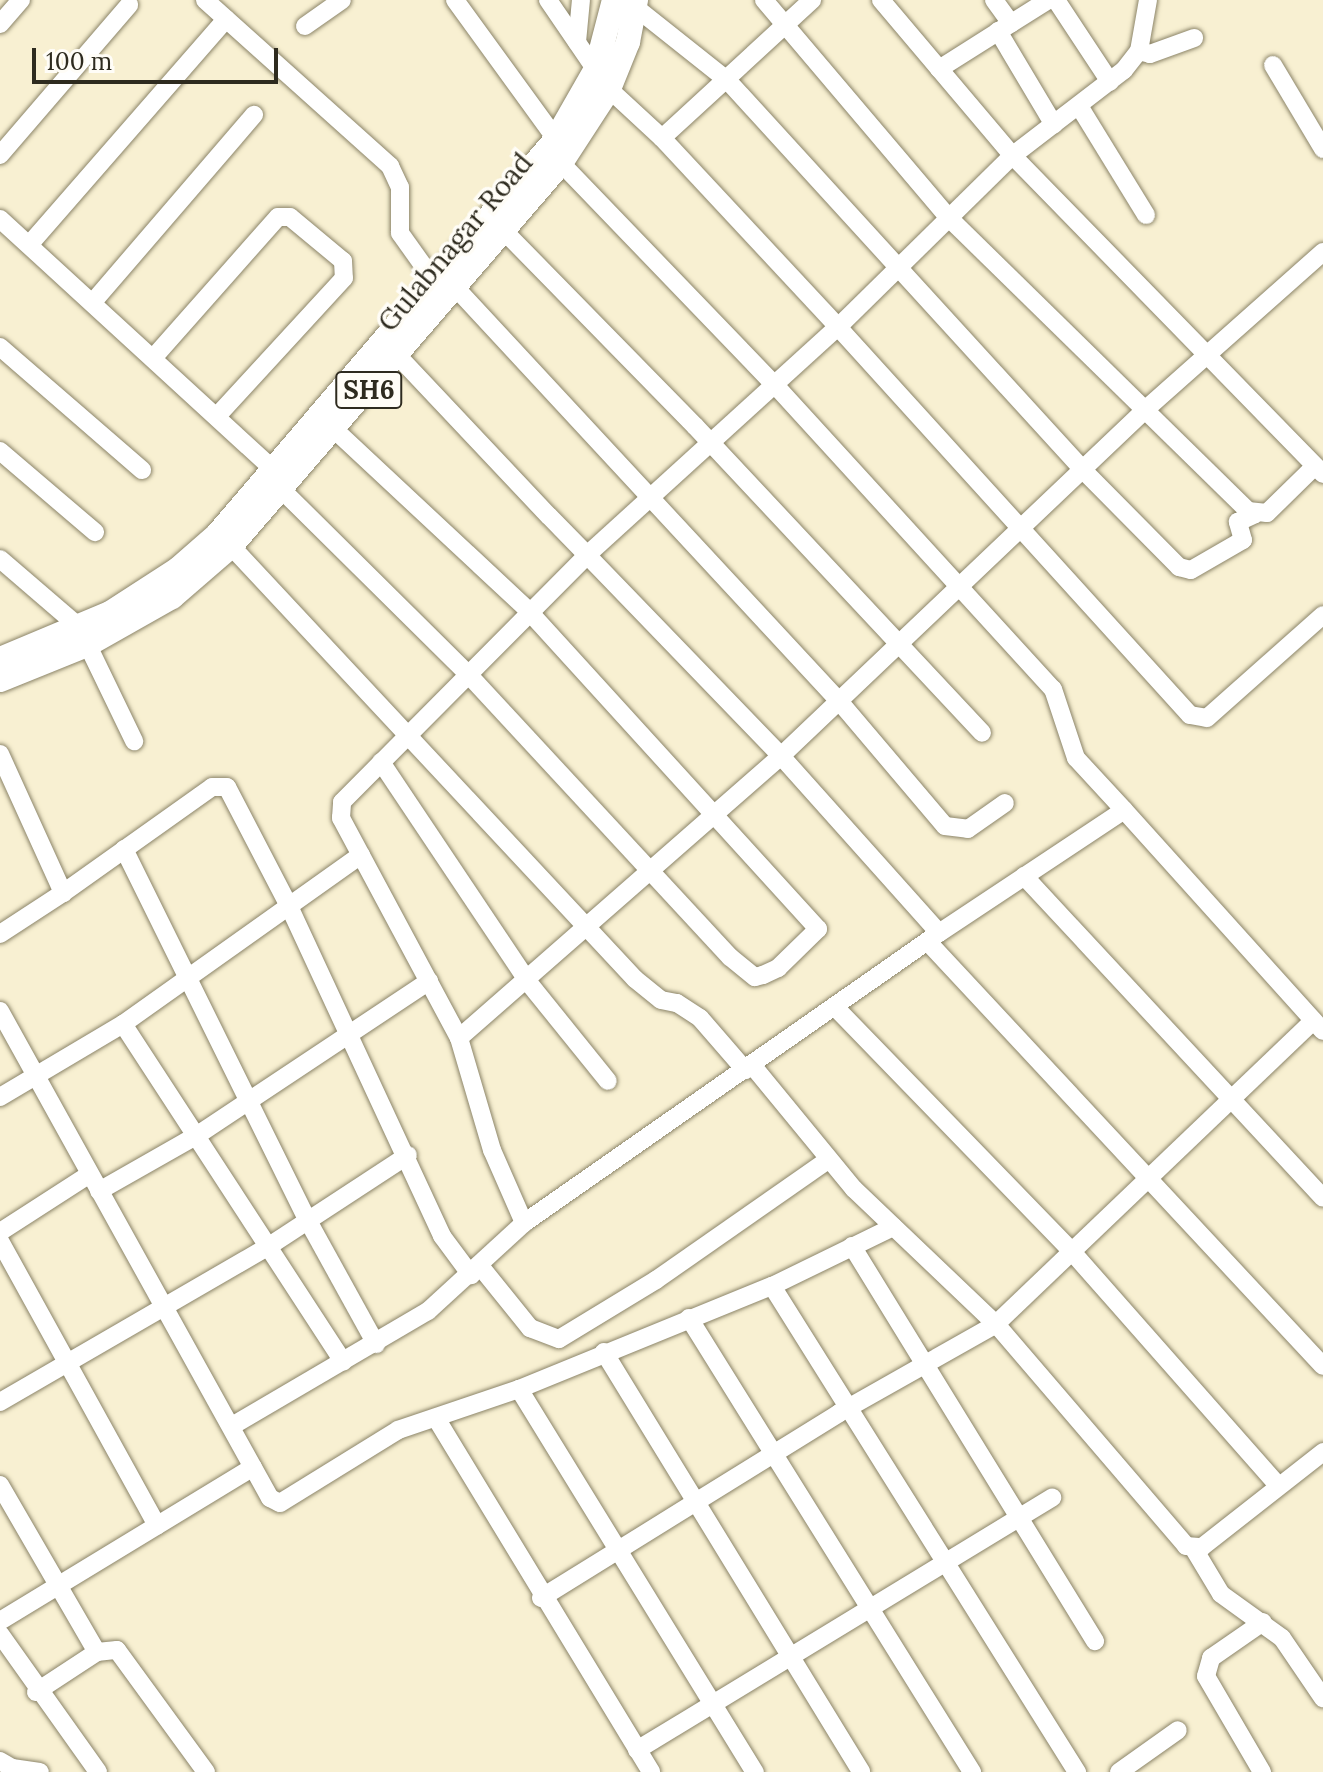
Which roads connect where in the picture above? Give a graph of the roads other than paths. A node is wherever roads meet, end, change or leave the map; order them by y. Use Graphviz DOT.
graph roads {
  1 [pos="21,0"];
  2 [pos="205,0"];
  3 [pos="342,0"];
  4 [pos="455,0"];
  5 [pos="548,0"];
  6 [pos="581,0"];
  7 [pos="764,0"];
  8 [pos="812,0"];
  9 [pos="881,0"];
  10 [pos="994,0"];
  11 [pos="1048,0"];
  12 [pos="1056,0"];
  13 [pos="1148,0"];
  14 [pos="629,2"];
  15 [pos="129,5"];
  16 [pos="226,19"];
  17 [pos="0,24"];
  18 [pos="786,24"];
  19 [pos="305,26"];
  20 [pos="1005,27"];
  21 [pos="1194,38"];
  22 [pos="577,42"];
  23 [pos="1139,51"];
  24 [pos="1273,65"];
  25 [pos="939,69"];
  26 [pos="602,79"];
  27 [pos="728,81"];
  28 [pos="1110,82"];
  29 [pos="1079,106"];
  30 [pos="254,115"];
  31 [pos="1054,125"];
  32 [pos="662,138"];
  33 [pos="556,139"];
  34 [pos="1323,149"];
  35 [pos="0,155"];
  36 [pos="1012,156"];
  37 [pos="561,163"];
  38 [pos="1146,215"];
  39 [pos="950,218"];
  40 [pos="0,219"];
  41 [pos="505,232"];
  42 [pos="29,245"];
  43 [pos="1323,252"];
  44 [pos="901,267"];
  45 [pos="446,285"];
  46 [pos="93,302"];
  47 [pos="838,327"];
  48 [pos="0,347"];
  49 [pos="1206,354"];
  50 [pos="398,356"];
  51 [pos="154,357"];
  52 [pos="775,385"];
  53 [pos="1146,409"];
  54 [pos="217,416"];
  55 [pos="334,429"];
  56 [pos="711,445"];
  57 [pos="0,451"];
  58 [pos="142,470"];
  59 [pos="1319,470"];
  60 [pos="1085,472"];
  61 [pos="278,479"];
  62 [pos="646,499"];
  63 [pos="1255,514"];
  64 [pos="1023,529"];
  65 [pos="95,532"];
  66 [pos="231,546"];
  67 [pos="587,555"];
  68 [pos="0,559"];
  69 [pos="961,586"];
  70 [pos="529,611"];
  71 [pos="1323,615"];
  72 [pos="83,636"];
  73 [pos="901,643"];
  74 [pos="0,659"];
  75 [pos="467,673"];
  76 [pos="0,680"];
  77 [pos="839,701"];
  78 [pos="982,733"];
  79 [pos="407,735"];
  80 [pos="134,741"];
  81 [pos="0,754"];
  82 [pos="781,756"];
  83 [pos="381,762"];
  84 [pos="1005,803"];
  85 [pos="1124,810"];
  86 [pos="716,817"];
  87 [pos="124,849"];
  88 [pos="361,855"];
  89 [pos="650,875"];
  90 [pos="1024,876"];
  91 [pos="63,893"];
  92 [pos="288,904"];
  93 [pos="587,927"];
  94 [pos="0,934"];
  95 [pos="934,938"];
  96 [pos="189,976"];
  97 [pos="429,981"];
  98 [pos="528,982"];
  99 [pos="835,1007"];
  100 [pos="0,1011"];
  101 [pos="123,1024"];
  102 [pos="1318,1026"];
  103 [pos="349,1034"];
  104 [pos="459,1038"];
  105 [pos="748,1068"];
  106 [pos="36,1076"];
  107 [pos="608,1081"];
  108 [pos="0,1097"];
  109 [pos="1232,1100"];
  110 [pos="248,1101"];
  111 [pos="196,1136"];
  112 [pos="408,1155"];
  113 [pos="828,1160"];
  114 [pos="1148,1180"];
  115 [pos="94,1182"];
  116 [pos="1323,1198"];
  117 [pos="307,1219"];
  118 [pos="524,1223"];
  119 [pos="893,1227"];
  120 [pos="0,1232"];
  121 [pos="0,1241"];
  122 [pos="269,1246"];
  123 [pos="852,1246"];
  124 [pos="1074,1254"];
  125 [pos="476,1270"];
  126 [pos="772,1286"];
  127 [pos="166,1308"];
  128 [pos="689,1318"];
  129 [pos="996,1324"];
  130 [pos="559,1339"];
  131 [pos="376,1344"];
  132 [pos="604,1352"];
  133 [pos="343,1362"];
  134 [pos="68,1364"];
  135 [pos="1323,1366"];
  136 [pos="565,1368"];
  137 [pos="923,1368"];
  138 [pos="519,1389"];
  139 [pos="0,1402"];
  140 [pos="848,1408"];
  141 [pos="436,1418"];
  142 [pos="232,1426"];
  143 [pos="1323,1452"];
  144 [pos="774,1455"];
  145 [pos="253,1467"];
  146 [pos="0,1485"];
  147 [pos="1278,1485"];
  148 [pos="697,1498"];
  149 [pos="1052,1498"];
  150 [pos="1021,1517"];
  151 [pos="157,1525"];
  152 [pos="1194,1549"];
  153 [pos="621,1552"];
  154 [pos="947,1563"];
  155 [pos="56,1586"];
  156 [pos="541,1598"];
  157 [pos="872,1610"];
  158 [pos="0,1621"];
  159 [pos="1263,1622"];
  160 [pos="0,1634"];
  161 [pos="1095,1641"];
  162 [pos="97,1652"];
  163 [pos="792,1655"];
  164 [pos="36,1692"];
  165 [pos="1323,1698"];
  166 [pos="713,1704"];
  167 [pos="1178,1730"];
  168 [pos="637,1750"];
  169 [pos="0,1761"];
  170 [pos="40,1772"];
  171 [pos="98,1772"];
  172 [pos="206,1772"];
  173 [pos="651,1772"];
  174 [pos="755,1772"];
  175 [pos="861,1772"];
  176 [pos="972,1772"];
  177 [pos="1077,1772"];
  178 [pos="1119,1772"];
  179 [pos="1262,1772"];
  1 -- 17 [label="street"];
  2 -- 16 [label="street"];
  3 -- 19 [label="street"];
  4 -- 33 [label="street"];
  5 -- 22 [label="street"];
  6 -- 22 [label="street"];
  7 -- 18 [label="street"];
  8 -- 18 [label="street"];
  9 -- 25 [label="street"];
  10 -- 20 [label="street"];
  11 -- 20 [label="street"];
  12 -- 28 [label="street"];
  13 -- 23 [label="street"];
  14 -- 26 [label="main road, Gulabnagar Road / SH6"];
  14 -- 27 [label="street"];
  15 -- 35 [label="street"];
  16 -- 42 [label="street"];
  16 -- 45 [label="street"];
  18 -- 27 [label="street"];
  18 -- 39 [label="street"];
  20 -- 25 [label="street"];
  20 -- 31 [label="street"];
  21 -- 23 [label="street"];
  22 -- 26 [label="street"];
  23 -- 28 [label="street"];
  24 -- 34 [label="street"];
  25 -- 36 [label="street"];
  26 -- 32 [label="street"];
  26 -- 33 [label="main road, Gulabnagar Road / SH6"];
  26 -- 37 [label="main road, Gulabnagar Road / SH6"];
  27 -- 32 [label="street"];
  27 -- 44 [label="street"];
  28 -- 29 [label="street"];
  29 -- 31 [label="street"];
  29 -- 38 [label="street"];
  30 -- 46 [label="street"];
  31 -- 36 [label="street"];
  32 -- 47 [label="street"];
  33 -- 45 [label="main road, Gulabnagar Road / SH6"];
  36 -- 39 [label="street"];
  36 -- 49 [label="street"];
  37 -- 41 [label="main road, Gulabnagar Road / SH6"];
  37 -- 52 [label="street"];
  39 -- 44 [label="street"];
  39 -- 53 [label="street"];
  40 -- 42 [label="street"];
  41 -- 45 [label="main road, Gulabnagar Road / SH6"];
  41 -- 56 [label="street"];
  42 -- 46 [label="street"];
  43 -- 49 [label="street"];
  44 -- 47 [label="street"];
  44 -- 60 [label="street"];
  45 -- 50 [label="main road, Gulabnagar Road / SH6"];
  45 -- 61 [label="main road, Gulabnagar Road / SH6"];
  45 -- 62 [label="street"];
  46 -- 51 [label="street"];
  47 -- 52 [label="street"];
  47 -- 64 [label="street"];
  48 -- 58 [label="street"];
  49 -- 53 [label="street"];
  49 -- 59 [label="street"];
  50 -- 55 [label="main road, Gulabnagar Road / SH6"];
  50 -- 67 [label="street"];
  51 -- 54 [label="street"];
  51 -- 54 [label="street"];
  52 -- 56 [label="street"];
  52 -- 69 [label="street"];
  53 -- 60 [label="street"];
  53 -- 63 [label="street"];
  54 -- 61 [label="street"];
  55 -- 61 [label="main road, Gulabnagar Road / SH6"];
  55 -- 70 [label="street"];
  56 -- 62 [label="street"];
  56 -- 73 [label="street"];
  57 -- 65 [label="street"];
  59 -- 63 [label="street"];
  60 -- 63 [label="street"];
  60 -- 64 [label="street"];
  61 -- 66 [label="main road, Gulabnagar Road / SH6"];
  61 -- 72 [label="main road, Gulabnagar Road / SH6"];
  61 -- 75 [label="street"];
  62 -- 67 [label="street"];
  62 -- 77 [label="street"];
  64 -- 69 [label="street"];
  64 -- 71 [label="street"];
  66 -- 72 [label="main road, Gulabnagar Road / SH6"];
  66 -- 79 [label="street"];
  67 -- 70 [label="street"];
  67 -- 82 [label="street"];
  68 -- 72 [label="street"];
  69 -- 73 [label="street"];
  69 -- 85 [label="street"];
  70 -- 75 [label="street"];
  70 -- 86 [label="street"];
  72 -- 74 [label="main road, Gulabnagar Road / SH6"];
  72 -- 76 [label="main road, Gulabnagar Road / SH6"];
  72 -- 80 [label="street"];
  73 -- 77 [label="street"];
  73 -- 78 [label="street"];
  75 -- 79 [label="street"];
  75 -- 89 [label="street"];
  77 -- 82 [label="street"];
  77 -- 84 [label="street"];
  79 -- 83 [label="street"];
  79 -- 93 [label="street"];
  81 -- 91 [label="street"];
  82 -- 86 [label="street"];
  82 -- 95 [label="street"];
  83 -- 88 [label="street"];
  83 -- 98 [label="street"];
  85 -- 90 [label="street"];
  85 -- 102 [label="street"];
  86 -- 89 [label="street"];
  86 -- 89 [label="street"];
  87 -- 91 [label="street"];
  87 -- 92 [label="street"];
  87 -- 96 [label="street"];
  88 -- 92 [label="street"];
  88 -- 97 [label="street"];
  89 -- 93 [label="street"];
  90 -- 95 [label="street"];
  90 -- 109 [label="street"];
  91 -- 94 [label="street"];
  92 -- 96 [label="street"];
  92 -- 103 [label="street"];
  93 -- 98 [label="street"];
  93 -- 105 [label="street"];
  95 -- 99 [label="street"];
  95 -- 114 [label="street"];
  96 -- 101 [label="street"];
  96 -- 110 [label="street"];
  97 -- 103 [label="street"];
  97 -- 104 [label="street"];
  98 -- 104 [label="street"];
  98 -- 107 [label="street"];
  99 -- 105 [label="street"];
  99 -- 124 [label="street"];
  100 -- 106 [label="street"];
  101 -- 106 [label="street"];
  101 -- 111 [label="street"];
  102 -- 109 [label="street"];
  103 -- 110 [label="street"];
  103 -- 112 [label="street"];
  104 -- 118 [label="street"];
  105 -- 113 [label="street"];
  105 -- 118 [label="street"];
  106 -- 108 [label="street"];
  106 -- 115 [label="street"];
  109 -- 114 [label="street"];
  109 -- 116 [label="street"];
  110 -- 111 [label="street"];
  110 -- 117 [label="street"];
  111 -- 115 [label="street"];
  111 -- 122 [label="street"];
  112 -- 117 [label="street"];
  112 -- 125 [label="street"];
  113 -- 119 [label="street"];
  113 -- 130 [label="street"];
  114 -- 124 [label="street"];
  114 -- 135 [label="street"];
  115 -- 120 [label="street"];
  115 -- 127 [label="street"];
  117 -- 122 [label="street"];
  117 -- 131 [label="street"];
  118 -- 125 [label="street"];
  119 -- 123 [label="street"];
  119 -- 129 [label="street"];
  121 -- 134 [label="street"];
  122 -- 127 [label="street"];
  122 -- 133 [label="street"];
  123 -- 126 [label="street"];
  123 -- 137 [label="street"];
  124 -- 129 [label="street"];
  124 -- 147 [label="street"];
  125 -- 130 [label="street"];
  125 -- 131 [label="street"];
  126 -- 128 [label="street"];
  126 -- 140 [label="street"];
  127 -- 134 [label="street"];
  127 -- 142 [label="street"];
  128 -- 132 [label="street"];
  128 -- 144 [label="street"];
  129 -- 137 [label="street"];
  129 -- 152 [label="street"];
  130 -- 136 [label="street"];
  131 -- 133 [label="street"];
  132 -- 136 [label="street"];
  132 -- 148 [label="street"];
  133 -- 142 [label="street"];
  134 -- 139 [label="street"];
  134 -- 151 [label="street"];
  136 -- 138 [label="street"];
  137 -- 140 [label="street"];
  137 -- 150 [label="street"];
  138 -- 141 [label="street"];
  138 -- 153 [label="street"];
  140 -- 144 [label="street"];
  140 -- 154 [label="street"];
  141 -- 145 [label="street"];
  141 -- 156 [label="street"];
  142 -- 145 [label="street"];
  143 -- 147 [label="street"];
  144 -- 148 [label="street"];
  144 -- 157 [label="street"];
  145 -- 151 [label="street"];
  146 -- 155 [label="street"];
  147 -- 152 [label="street"];
  148 -- 153 [label="street"];
  148 -- 163 [label="street"];
  149 -- 150 [label="street"];
  150 -- 154 [label="street"];
  150 -- 161 [label="street"];
  151 -- 155 [label="street"];
  152 -- 159 [label="street"];
  153 -- 156 [label="street"];
  153 -- 166 [label="street"];
  154 -- 157 [label="street"];
  154 -- 177 [label="street"];
  155 -- 158 [label="street"];
  155 -- 162 [label="street"];
  156 -- 168 [label="street"];
  157 -- 163 [label="street"];
  157 -- 176 [label="street"];
  159 -- 165 [label="street"];
  159 -- 179 [label="street"];
  160 -- 164 [label="street"];
  162 -- 164 [label="street"];
  162 -- 172 [label="street"];
  163 -- 166 [label="street"];
  163 -- 175 [label="street"];
  164 -- 171 [label="street"];
  166 -- 168 [label="street"];
  166 -- 174 [label="street"];
  167 -- 178 [label="street"];
  168 -- 173 [label="street"];
  169 -- 170 [label="street"];
}
